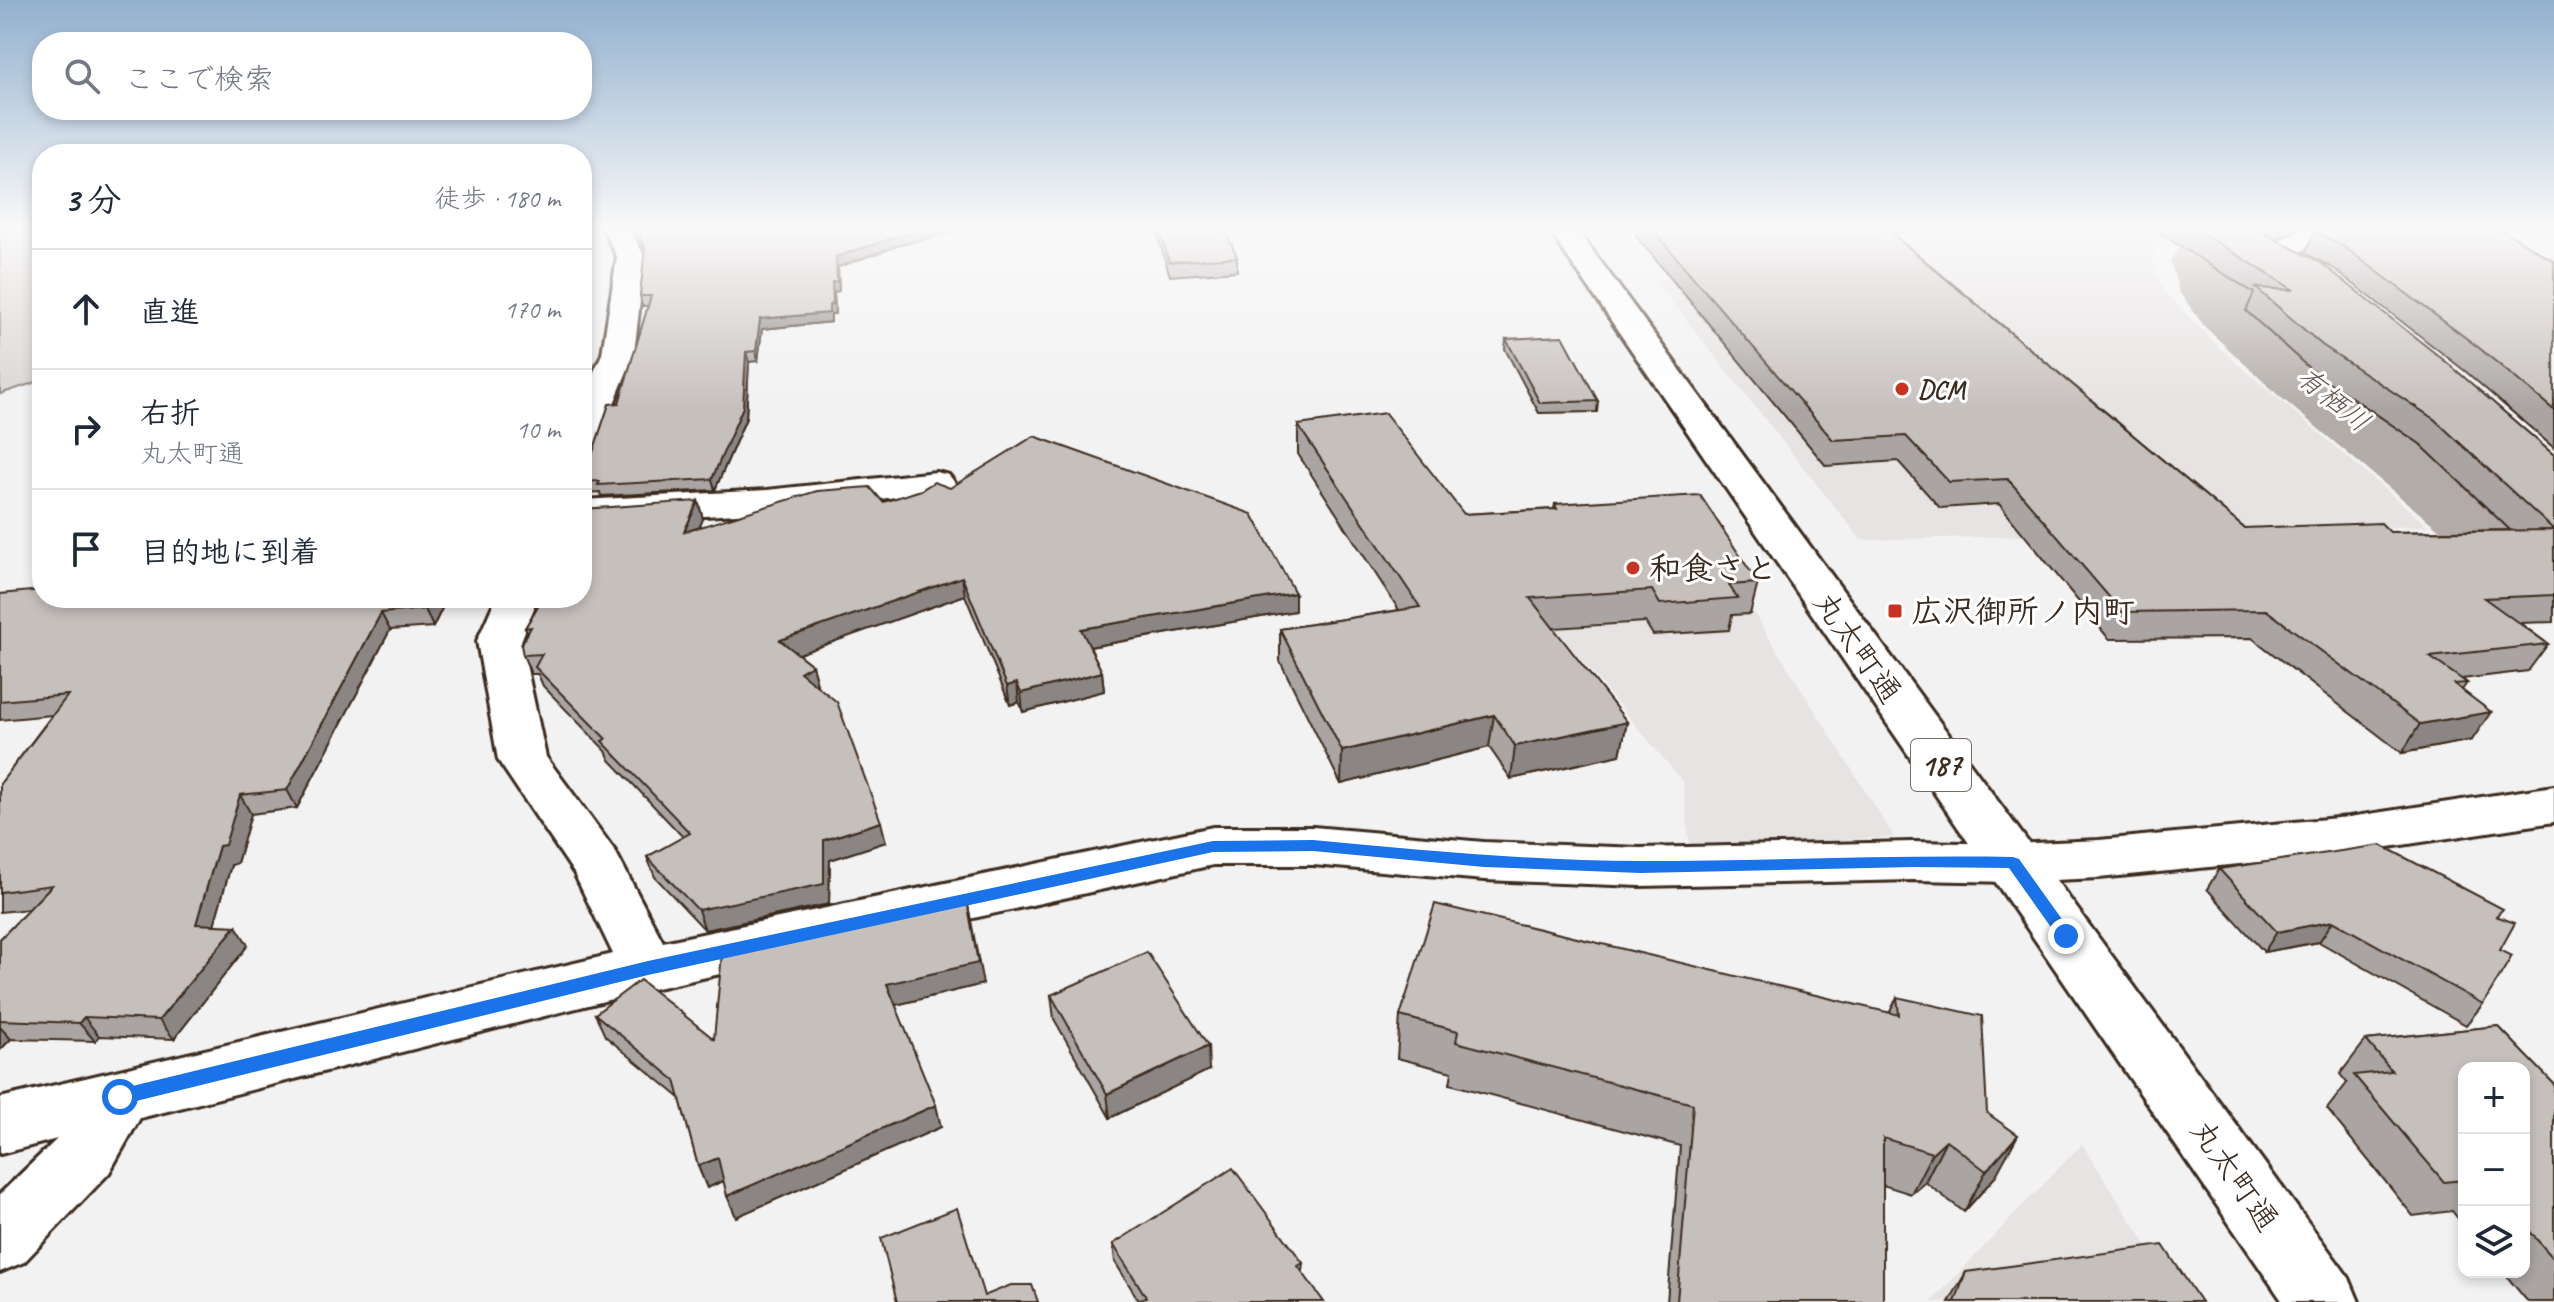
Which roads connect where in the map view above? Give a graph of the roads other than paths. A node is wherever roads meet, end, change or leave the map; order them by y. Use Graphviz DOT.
graph roads {
  1 [pos="627,288"];
  2 [pos="1604,288"];
  3 [pos="592,415"];
  4 [pos="936,483"];
  5 [pos="592,511"];
  6 [pos="513,608"];
  7 [pos="2554,804"];
  8 [pos="2013,863"];
  9 [pos="648,968"];
  10 [pos="120,1097"];
  11 [pos="0,1126"];
  12 [pos="0,1240"];
  13 [pos="2324,1302"];
  1 -- 3 [label="street"];
  2 -- 8 [label="street, 丸太町通 / 187"];
  4 -- 5 [label="street"];
  6 -- 9 [label="street"];
  7 -- 8 [label="street"];
  8 -- 9 [label="street"];
  8 -- 13 [label="street, 丸太町通 / 187"];
  9 -- 10 [label="street"];
  10 -- 11 [label="street"];
  10 -- 12 [label="street"];
}
